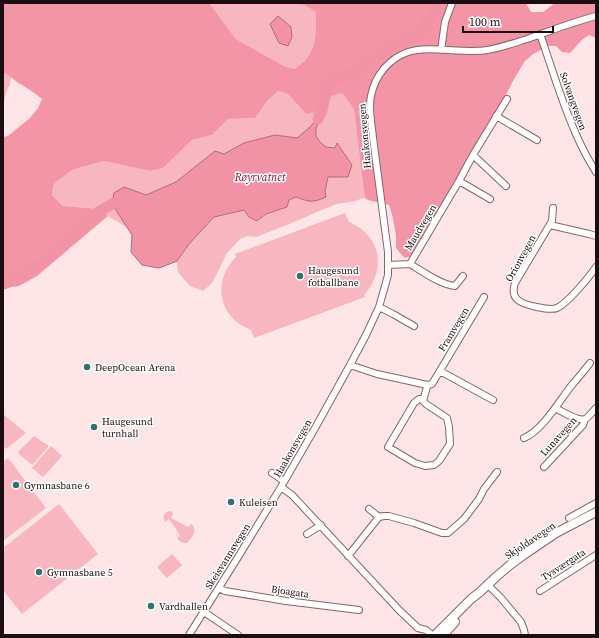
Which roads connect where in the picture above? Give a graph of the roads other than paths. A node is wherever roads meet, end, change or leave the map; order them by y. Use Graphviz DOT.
graph roads {
  1 [pos="452,3"];
  2 [pos="596,16"];
  3 [pos="540,34"];
  4 [pos="441,50"];
  5 [pos="507,99"];
  6 [pos="496,116"];
  7 [pos="537,140"];
  8 [pos="473,155"];
  9 [pos="596,172"];
  10 [pos="459,181"];
  11 [pos="506,186"];
  12 [pos="490,200"];
  13 [pos="553,208"];
  14 [pos="550,225"];
  15 [pos="596,236"];
  16 [pos="410,264"];
  17 [pos="388,265"];
  18 [pos="596,267"];
  19 [pos="463,276"];
  20 [pos="484,298"];
  21 [pos="379,307"];
  22 [pos="414,326"];
  23 [pos="590,363"];
  24 [pos="350,365"];
  25 [pos="440,371"];
  26 [pos="427,385"];
  27 [pos="423,398"];
  28 [pos="493,400"];
  29 [pos="555,408"];
  30 [pos="596,408"];
  31 [pos="585,419"];
  32 [pos="524,438"];
  33 [pos="544,467"];
  34 [pos="497,472"];
  35 [pos="272,473"];
  36 [pos="282,484"];
  37 [pos="596,502"];
  38 [pos="369,510"];
  39 [pos="596,512"];
  40 [pos="379,517"];
  41 [pos="569,518"];
  42 [pos="321,525"];
  43 [pos="307,534"];
  44 [pos="596,555"];
  45 [pos="348,556"];
  46 [pos="488,585"];
  47 [pos="218,588"];
  48 [pos="540,591"];
  49 [pos="480,592"];
  50 [pos="359,610"];
  51 [pos="204,612"];
  52 [pos="418,628"];
  53 [pos="189,635"];
  54 [pos="238,635"];
  55 [pos="420,635"];
  56 [pos="434,635"];
  57 [pos="443,635"];
  58 [pos="525,635"];
  1 -- 4 [label="street"];
  2 -- 3 [label="street, Haakonsvegen"];
  3 -- 4 [label="street, Haakonsvegen"];
  3 -- 9 [label="street, Solvangvegen"];
  4 -- 17 [label="street, Haakonsvegen"];
  5 -- 6 [label="street, Maudvegen"];
  6 -- 7 [label="street"];
  6 -- 8 [label="street, Maudvegen"];
  8 -- 10 [label="street, Maudvegen"];
  8 -- 11 [label="street"];
  10 -- 12 [label="street"];
  10 -- 16 [label="street, Maudvegen"];
  13 -- 14 [label="street, Orionvegen"];
  14 -- 15 [label="street"];
  14 -- 18 [label="street, Orionvegen"];
  16 -- 17 [label="street, Maudvegen"];
  16 -- 19 [label="street"];
  17 -- 21 [label="street, Haakonsvegen"];
  20 -- 25 [label="street, Framvegen"];
  21 -- 22 [label="street"];
  21 -- 24 [label="street, Haakonsvegen"];
  23 -- 29 [label="street, Lunavegen"];
  24 -- 26 [label="street"];
  24 -- 36 [label="street, Haakonsvegen"];
  25 -- 26 [label="street, Framvegen"];
  25 -- 28 [label="street"];
  26 -- 27 [label="street, Framvegen"];
  27 -- 27 [label="street, Framvegen"];
  29 -- 31 [label="street, Lunavegen"];
  29 -- 32 [label="street, Lunavegen"];
  30 -- 31 [label="street, Lunavegen"];
  31 -- 33 [label="street, Lunavegen"];
  34 -- 40 [label="street"];
  35 -- 36 [label="street"];
  36 -- 42 [label="street, Haakonsvegen"];
  36 -- 47 [label="street, Skeisvannsvegen"];
  37 -- 41 [label="street"];
  38 -- 40 [label="street"];
  39 -- 46 [label="main road, Skjoldavegen"];
  40 -- 45 [label="street"];
  42 -- 43 [label="street"];
  42 -- 45 [label="street, Haakonsvegen"];
  44 -- 48 [label="street, Tysværgata"];
  45 -- 52 [label="street, Haakonsvegen"];
  46 -- 49 [label="main road, Skjoldavegen"];
  46 -- 58 [label="street"];
  47 -- 50 [label="street, Bjoagata"];
  47 -- 51 [label="street, Skeisvannsvegen"];
  49 -- 56 [label="main road, Skjoldavegen"];
  49 -- 57 [label="main road, Skjoldavegen"];
  51 -- 53 [label="street, Skeisvannsvegen"];
  51 -- 54 [label="street"];
  52 -- 55 [label="street"];
  52 -- 56 [label="street, Haakonsvegen"];
}
